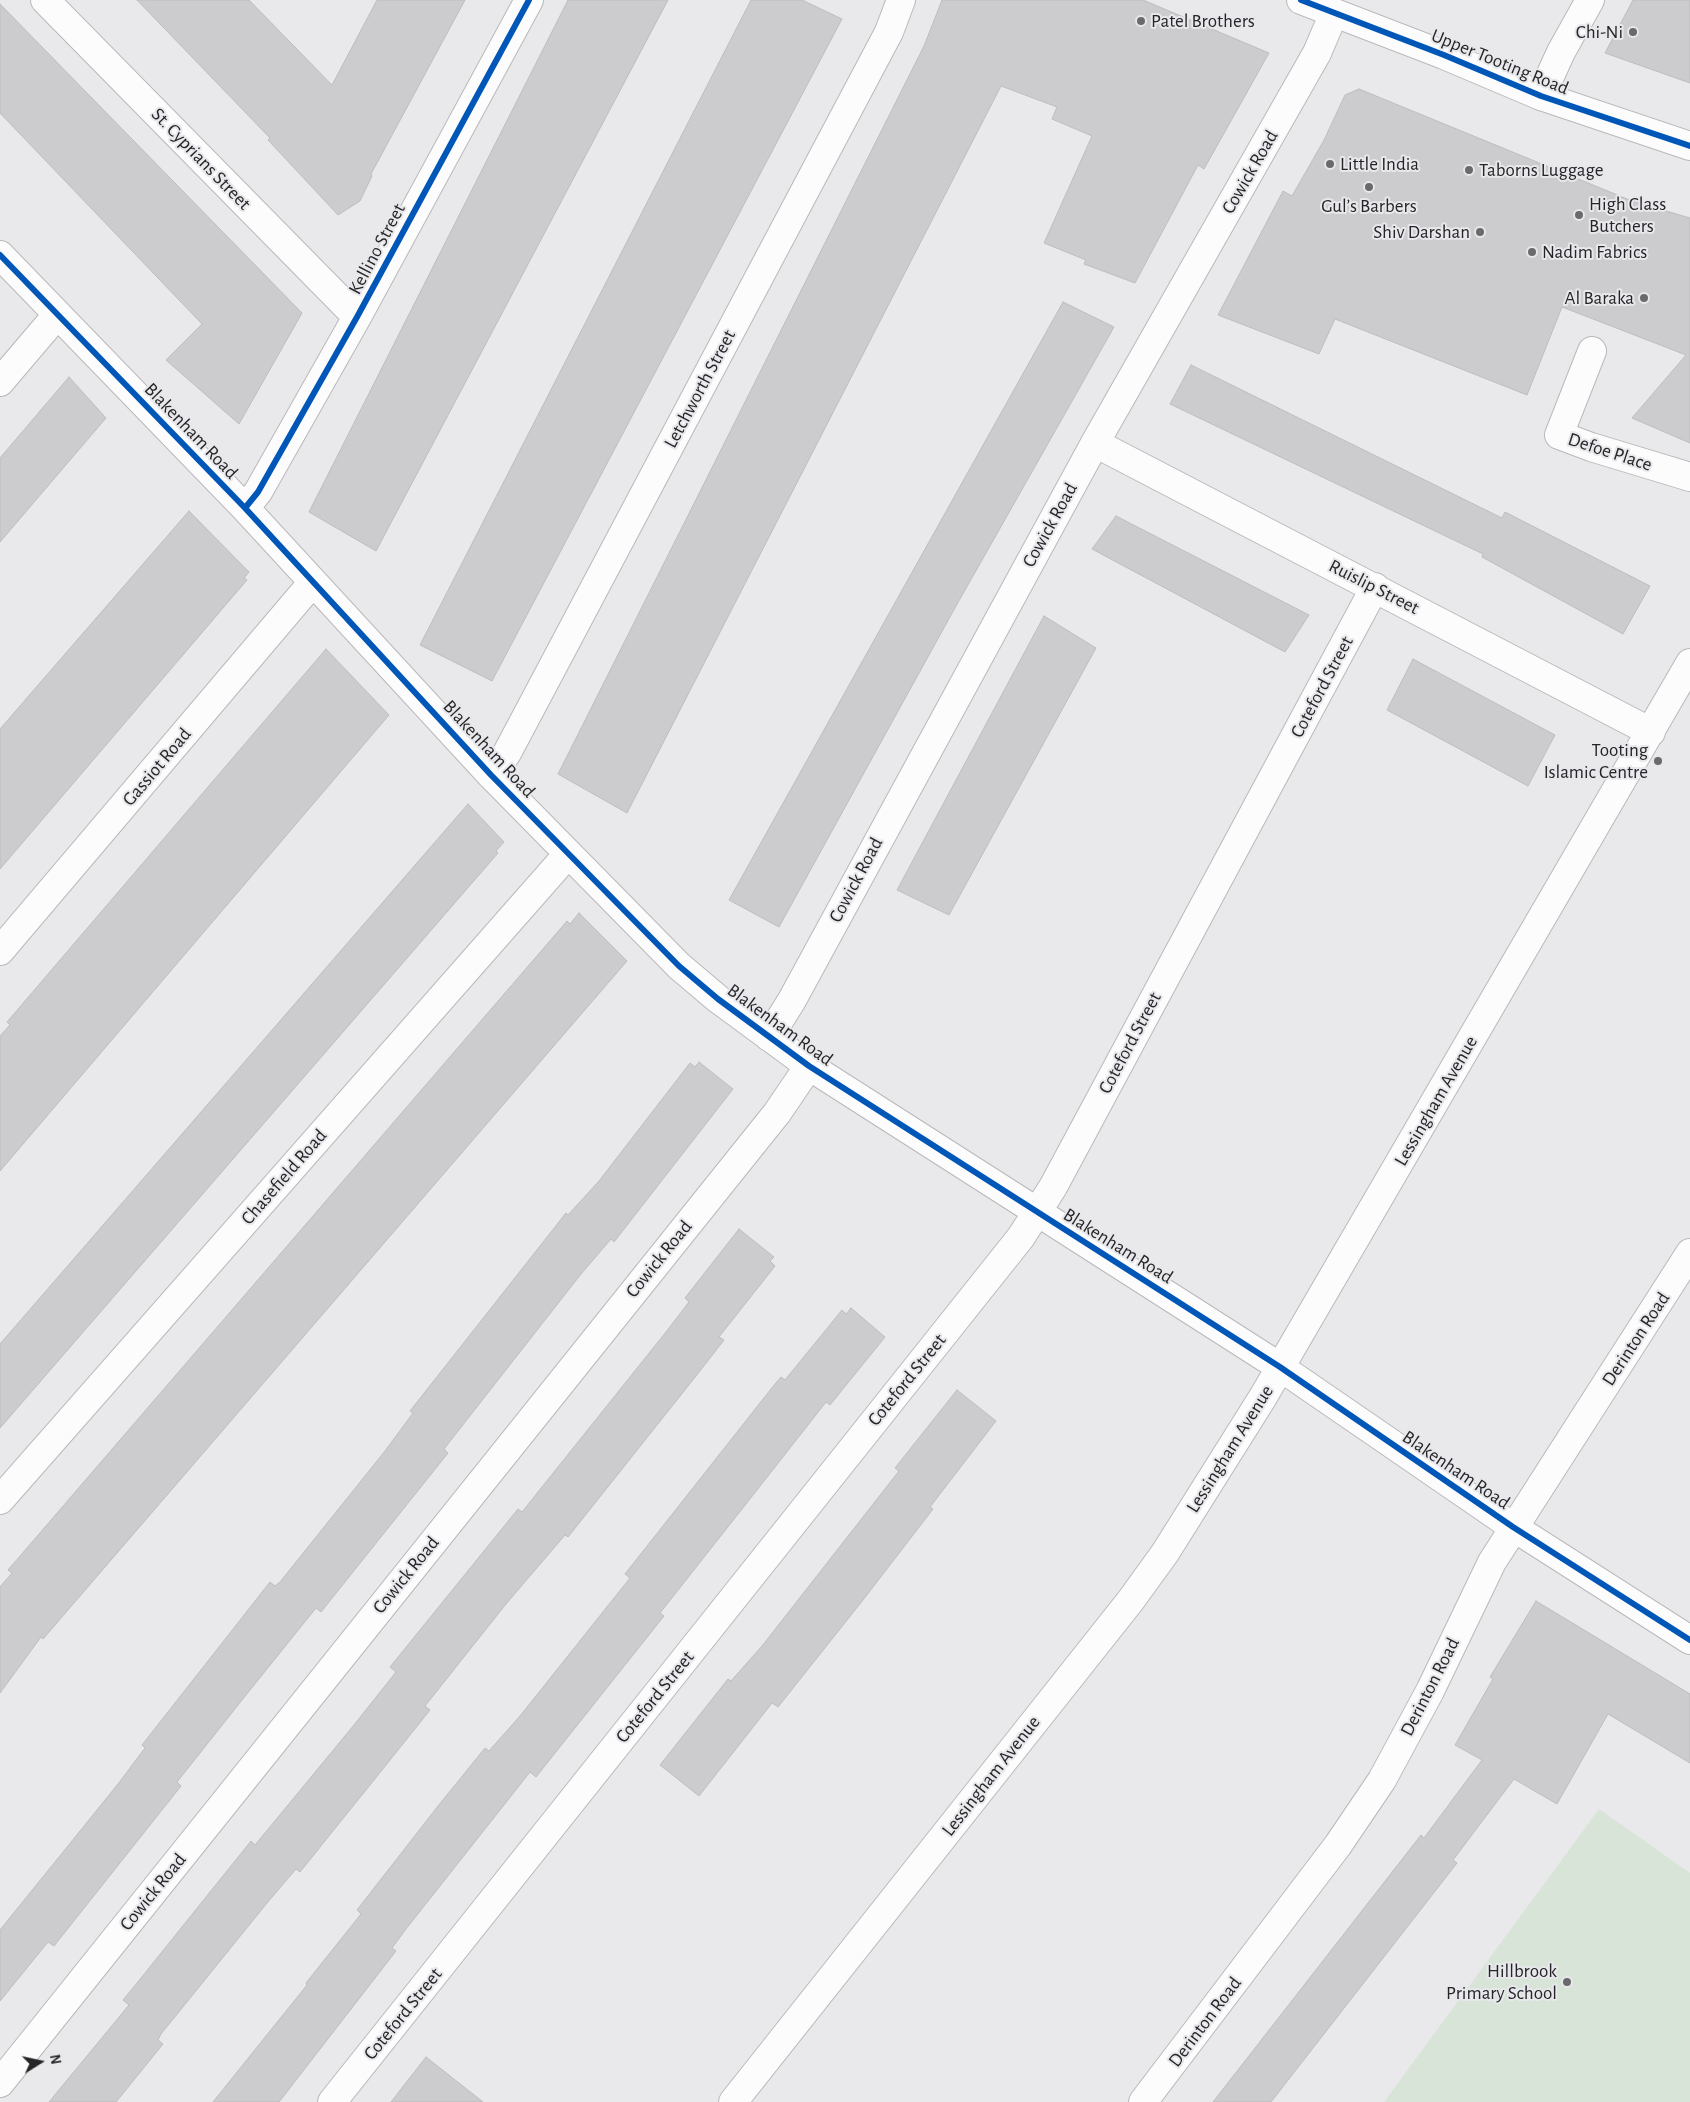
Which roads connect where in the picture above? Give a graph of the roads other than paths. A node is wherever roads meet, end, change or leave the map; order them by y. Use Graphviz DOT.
graph roads {
  1 [pos="45,0"];
  2 [pos="529,0"];
  3 [pos="901,0"];
  4 [pos="1302,0"];
  5 [pos="1590,0"];
  6 [pos="1334,13"];
  7 [pos="1541,96"];
  8 [pos="1690,146"];
  9 [pos="0,255"];
  10 [pos="58,315"];
  11 [pos="357,317"];
  12 [pos="1592,351"];
  13 [pos="0,382"];
  14 [pos="1095,443"];
  15 [pos="1690,477"];
  16 [pos="245,508"];
  17 [pos="313,582"];
  18 [pos="1375,587"];
  19 [pos="1690,663"];
  20 [pos="1651,732"];
  21 [pos="491,774"];
  22 [pos="568,854"];
  23 [pos="0,951"];
  24 [pos="769,1038"];
  25 [pos="809,1066"];
  26 [pos="1037,1213"];
  27 [pos="1690,1253"];
  28 [pos="1280,1367"];
  29 [pos="0,1500"];
  30 [pos="1513,1527"];
  31 [pos="1690,1640"];
  32 [pos="0,2083"];
  33 [pos="332,2102"];
  34 [pos="733,2102"];
  35 [pos="1143,2102"];
  1 -- 11 [label="main road, St. Cyprians Street"];
  2 -- 11 [label="main road, Kellino Street"];
  3 -- 21 [label="main road, Letchworth Street"];
  4 -- 6 [label="main road, Upper Tooting Road"];
  5 -- 7 [label="main road"];
  6 -- 7 [label="main road, Upper Tooting Road"];
  6 -- 14 [label="main road, Cowick Road"];
  7 -- 8 [label="main road, Upper Tooting Road"];
  9 -- 10 [label="main road, Blakenham Road"];
  10 -- 13 [label="main road"];
  10 -- 16 [label="main road, Blakenham Road"];
  11 -- 16 [label="main road, Kellino Street"];
  12 -- 15 [label="main road, Defoe Place"];
  14 -- 18 [label="main road, Ruislip Street"];
  14 -- 24 [label="main road, Cowick Road"];
  16 -- 17 [label="main road, Blakenham Road"];
  17 -- 21 [label="main road, Blakenham Road"];
  17 -- 23 [label="main road, Gassiot Road"];
  18 -- 20 [label="main road, Ruislip Street"];
  18 -- 26 [label="main road, Coteford Street"];
  19 -- 20 [label="main road, Lessingham Avenue"];
  20 -- 28 [label="main road, Lessingham Avenue"];
  21 -- 22 [label="main road, Blakenham Road"];
  22 -- 24 [label="main road, Blakenham Road"];
  22 -- 29 [label="main road, Chasefield Road"];
  24 -- 25 [label="main road, Blakenham Road"];
  25 -- 26 [label="main road, Blakenham Road"];
  25 -- 32 [label="main road, Cowick Road"];
  26 -- 28 [label="main road, Blakenham Road"];
  26 -- 33 [label="main road, Coteford Street"];
  27 -- 30 [label="main road, Derinton Road"];
  28 -- 30 [label="main road, Blakenham Road"];
  28 -- 34 [label="main road, Lessingham Avenue"];
  30 -- 31 [label="main road, Blakenham Road"];
  30 -- 35 [label="main road, Derinton Road"];
}
